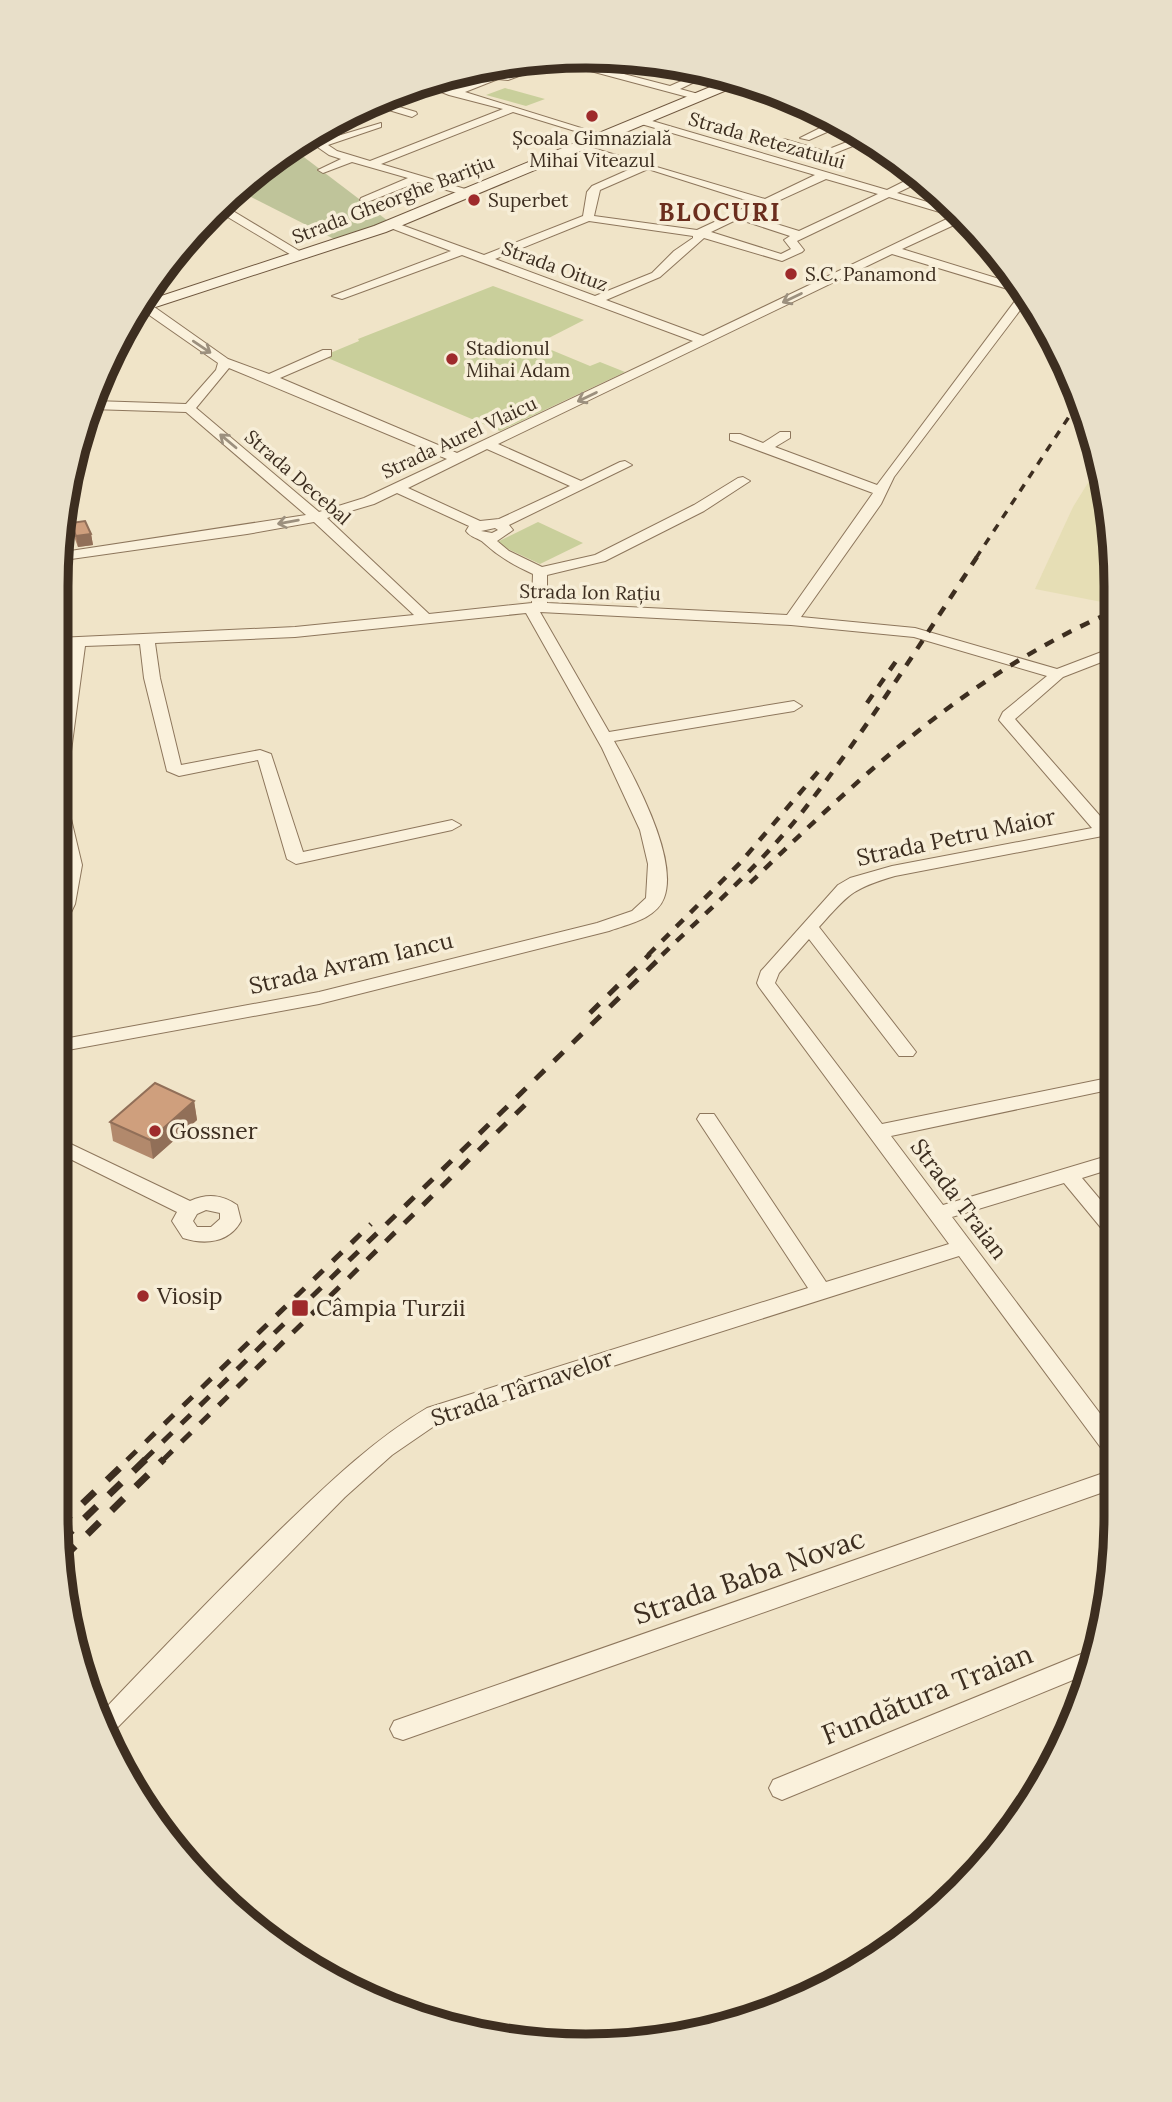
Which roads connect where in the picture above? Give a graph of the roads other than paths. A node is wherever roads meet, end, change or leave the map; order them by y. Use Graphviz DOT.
graph roads {
  1 [pos="593,68"];
  2 [pos="520,73"];
  3 [pos="498,76"];
  4 [pos="498,76"];
  5 [pos="692,79"];
  6 [pos="723,87"];
  7 [pos="442,89"];
  8 [pos="670,90"];
  9 [pos="452,93"];
  10 [pos="699,97"];
  11 [pos="390,107"];
  12 [pos="510,110"];
  13 [pos="412,114"];
  14 [pos="642,121"];
  15 [pos="377,125"];
  16 [pos="829,129"];
  17 [pos="604,136"];
  18 [pos="784,142"];
  19 [pos="805,143"];
  20 [pos="853,143"];
  21 [pos="319,145"];
  22 [pos="583,146"];
  23 [pos="352,158"];
  24 [pos="776,161"];
  25 [pos="371,164"];
  26 [pos="647,166"];
  27 [pos="323,170"];
  28 [pos="825,175"];
  29 [pos="418,178"];
  30 [pos="909,182"];
  31 [pos="468,193"];
  32 [pos="886,193"];
  33 [pos="365,200"];
  34 [pos="768,202"];
  35 [pos="940,209"];
  36 [pos="228,213"];
  37 [pos="740,216"];
  38 [pos="589,218"];
  39 [pos="953,221"];
  40 [pos="392,225"];
  41 [pos="698,233"];
  42 [pos="799,235"];
  43 [pos="892,250"];
  44 [pos="462,251"];
  45 [pos="302,257"];
  46 [pos="485,259"];
  47 [pos="1008,286"];
  48 [pos="338,296"];
  49 [pos="596,300"];
  50 [pos="1019,303"];
  51 [pos="151,305"];
  52 [pos="147,313"];
  53 [pos="705,341"];
  54 [pos="327,353"];
  55 [pos="223,362"];
  56 [pos="269,378"];
  57 [pos="102,405"];
  58 [pos="189,408"];
  59 [pos="785,435"];
  60 [pos="735,437"];
  61 [pos="488,445"];
  62 [pos="764,448"];
  63 [pos="460,459"];
  64 [pos="625,465"];
  65 [pos="743,481"];
  66 [pos="582,486"];
  67 [pos="397,488"];
  68 [pos="881,491"];
  69 [pos="317,517"];
  70 [pos="500,524"];
  71 [pos="478,525"];
  72 [pos="488,538"];
  73 [pos="69,555"];
  74 [pos="540,572"];
  75 [pos="534,607"];
  76 [pos="424,617"];
  77 [pos="792,620"];
  78 [pos="147,639"];
  79 [pos="68,642"];
  80 [pos="78,642"];
  81 [pos="1104,656"];
  82 [pos="1058,674"];
  83 [pos="794,706"];
  84 [pos="68,715"];
  85 [pos="604,737"];
  86 [pos="452,825"];
  87 [pos="1104,826"];
  88 [pos="1104,831"];
  89 [pos="68,842"];
  90 [pos="68,893"];
  91 [pos="809,928"];
  92 [pos="767,977"];
  93 [pos="68,1044"];
  94 [pos="906,1052"];
  95 [pos="1104,1085"];
  96 [pos="707,1119"];
  97 [pos="877,1132"];
  98 [pos="68,1150"];
  99 [pos="1104,1164"];
  100 [pos="1068,1175"];
  101 [pos="190,1209"];
  102 [pos="938,1214"];
  103 [pos="1104,1218"];
  104 [pos="963,1247"];
  105 [pos="821,1291"];
  106 [pos="1104,1435"];
  107 [pos="1104,1482"];
  108 [pos="1081,1665"];
  109 [pos="111,1721"];
  110 [pos="403,1729"];
  111 [pos="782,1788"];
  1 -- 8 [label="street"];
  2 -- 4 [label="street"];
  3 -- 9 [label="street"];
  5 -- 8 [label="street"];
  6 -- 10 [label="street, Strada Gheorghe Barițiu"];
  7 -- 9 [label="street"];
  8 -- 10 [label="street"];
  9 -- 12 [label="street"];
  10 -- 14 [label="street, Strada Gheorghe Barițiu"];
  11 -- 13 [label="street"];
  12 -- 17 [label="street"];
  12 -- 25 [label="street"];
  14 -- 17 [label="street, Strada Gheorghe Barițiu"];
  14 -- 24 [label="street, Strada Retezatului"];
  15 -- 21 [label="street"];
  16 -- 19 [label="street"];
  17 -- 22 [label="street, Strada Gheorghe Barițiu"];
  18 -- 19 [label="street"];
  19 -- 20 [label="street"];
  19 -- 24 [label="street"];
  21 -- 23 [label="street"];
  22 -- 26 [label="street"];
  22 -- 31 [label="street, Strada Gheorghe Barițiu"];
  23 -- 25 [label="street"];
  23 -- 27 [label="street"];
  24 -- 28 [label="street, Strada Retezatului"];
  25 -- 29 [label="street"];
  26 -- 34 [label="street"];
  26 -- 38 [label="street"];
  28 -- 32 [label="street, Strada Retezatului"];
  28 -- 34 [label="street"];
  29 -- 31 [label="street"];
  29 -- 33 [label="street"];
  30 -- 32 [label="street"];
  31 -- 40 [label="street, Strada Gheorghe Barițiu"];
  32 -- 35 [label="street, Strada Retezatului"];
  32 -- 42 [label="street"];
  34 -- 37 [label="street"];
  36 -- 45 [label="street"];
  37 -- 41 [label="street"];
  37 -- 42 [label="street"];
  38 -- 41 [label="street"];
  38 -- 46 [label="street"];
  39 -- 43 [label="street, Strada Aurel Vlaicu"];
  40 -- 44 [label="street, Strada Oituz"];
  40 -- 45 [label="street, Strada Gheorghe Barițiu"];
  41 -- 42 [label="street"];
  41 -- 49 [label="street"];
  43 -- 47 [label="street"];
  43 -- 53 [label="street, Strada Aurel Vlaicu, one-way"];
  44 -- 46 [label="street, Strada Oituz"];
  44 -- 48 [label="street"];
  45 -- 51 [label="street, Strada Gheorghe Barițiu"];
  46 -- 49 [label="street, Strada Oituz"];
  49 -- 53 [label="street, Strada Oituz"];
  50 -- 68 [label="street"];
  52 -- 55 [label="street, one-way"];
  53 -- 61 [label="street, Strada Aurel Vlaicu, one-way"];
  54 -- 56 [label="street"];
  55 -- 56 [label="street"];
  55 -- 58 [label="street"];
  56 -- 63 [label="street"];
  57 -- 58 [label="street"];
  69 -- 58 [label="street, Strada Decebal, one-way"];
  59 -- 62 [label="street"];
  60 -- 62 [label="street"];
  61 -- 63 [label="street, Strada Aurel Vlaicu"];
  61 -- 66 [label="street"];
  62 -- 68 [label="street"];
  63 -- 67 [label="street, Strada Aurel Vlaicu"];
  64 -- 66 [label="street"];
  65 -- 74 [label="street"];
  66 -- 70 [label="street"];
  67 -- 69 [label="street, Strada Aurel Vlaicu"];
  67 -- 71 [label="street"];
  68 -- 77 [label="street"];
  69 -- 73 [label="street, Strada Aurel Vlaicu, one-way"];
  69 -- 76 [label="street, Strada Decebal"];
  70 -- 71 [label="street"];
  70 -- 72 [label="street"];
  71 -- 72 [label="street"];
  72 -- 74 [label="street"];
  74 -- 75 [label="street"];
  75 -- 76 [label="street, Strada Ion Rațiu"];
  75 -- 77 [label="street, Strada Ion Rațiu"];
  75 -- 85 [label="street"];
  76 -- 78 [label="street, Strada Ion Rațiu"];
  77 -- 82 [label="street, Strada Ion Rațiu"];
  78 -- 80 [label="street, Strada Ion Rațiu"];
  78 -- 86 [label="street"];
  79 -- 80 [label="street, Strada Ion Rațiu"];
  80 -- 84 [label="street"];
  81 -- 82 [label="street"];
  82 -- 87 [label="street"];
  83 -- 85 [label="street"];
  85 -- 93 [label="street, Strada Avram Iancu"];
  88 -- 91 [label="street, Strada Petru Maior"];
  89 -- 90 [label="street"];
  91 -- 92 [label="street, Strada Petru Maior"];
  91 -- 94 [label="street"];
  92 -- 97 [label="street, Strada Traian"];
  95 -- 97 [label="street"];
  96 -- 105 [label="street"];
  97 -- 102 [label="street, Strada Traian"];
  98 -- 101 [label="street"];
  99 -- 100 [label="street"];
  100 -- 102 [label="street"];
  100 -- 103 [label="street"];
  102 -- 104 [label="street, Strada Traian"];
  104 -- 105 [label="street, Strada Târnavelor"];
  104 -- 106 [label="street, Strada Traian"];
  105 -- 109 [label="street, Strada Târnavelor"];
  107 -- 110 [label="street, Strada Baba Novac"];
  108 -- 111 [label="street, Fundătura Traian"];
}
